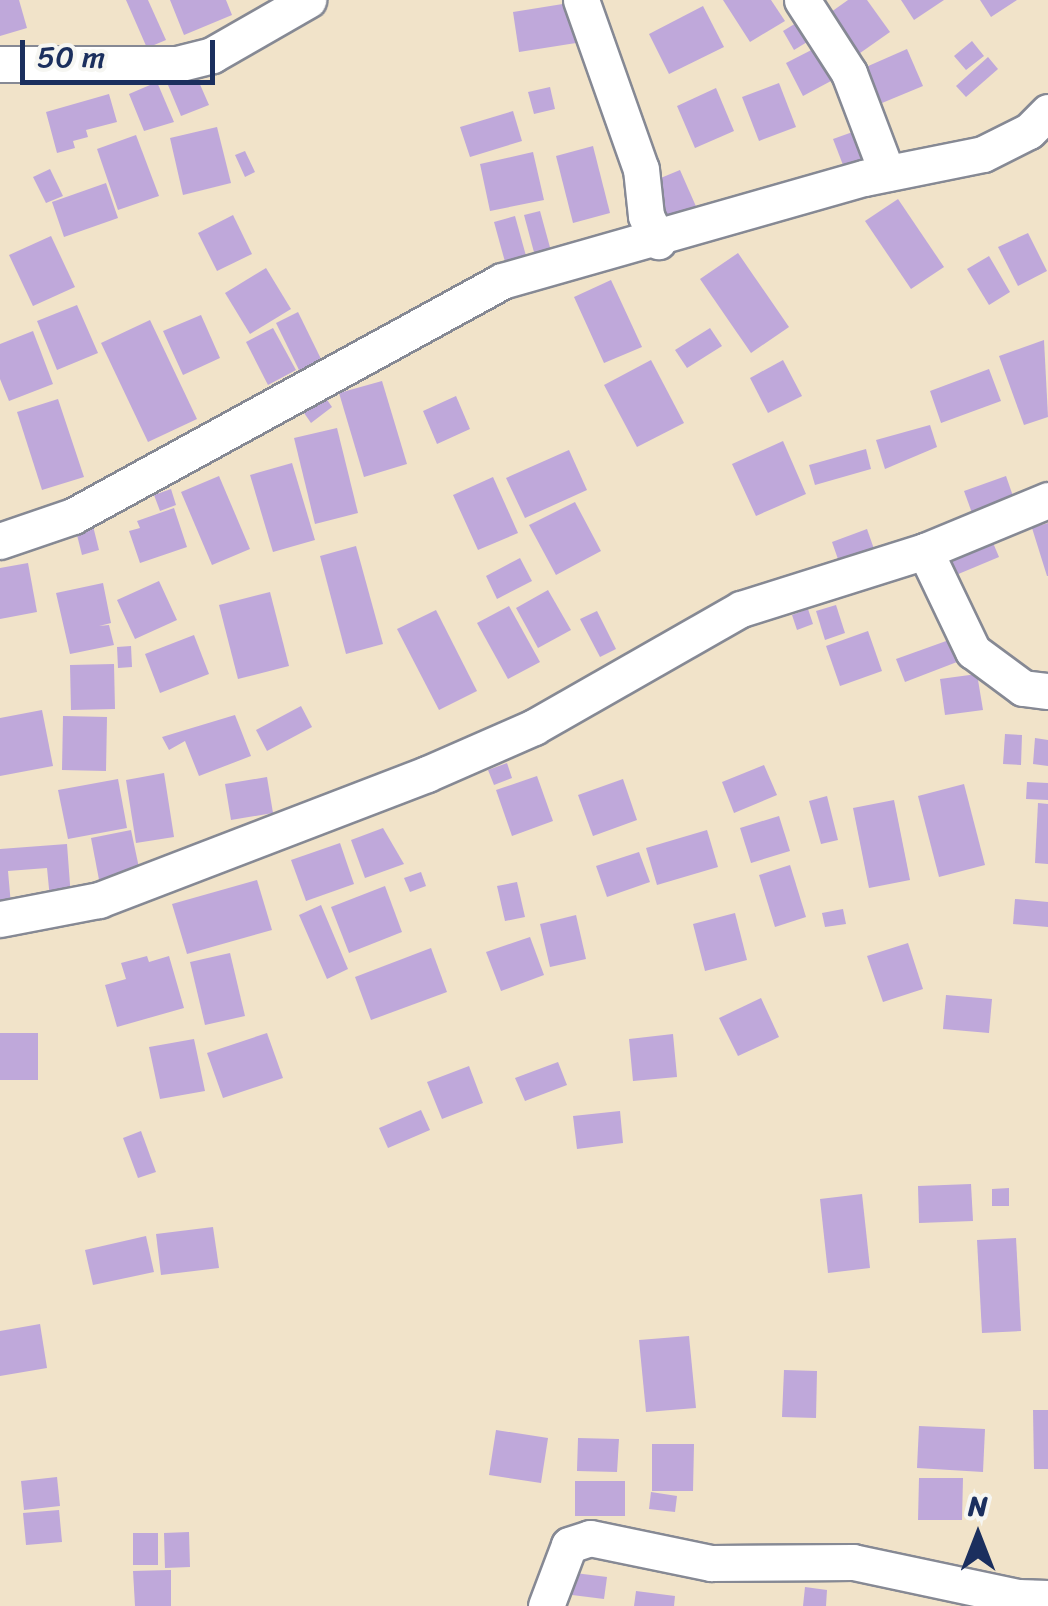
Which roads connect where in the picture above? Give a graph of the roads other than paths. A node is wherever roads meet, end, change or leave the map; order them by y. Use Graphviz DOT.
graph roads {
  1 [pos="308,0"];
  2 [pos="580,0"];
  3 [pos="802,0"];
  4 [pos="0,64"];
  5 [pos="1048,112"];
  6 [pos="886,174"];
  7 [pos="658,241"];
  8 [pos="1048,500"];
  9 [pos="0,542"];
  10 [pos="924,551"];
  11 [pos="1048,692"];
  12 [pos="0,919"];
  13 [pos="1048,1598"];
  14 [pos="546,1606"];
  1 -- 4 [label="street"];
  2 -- 7 [label="street"];
  3 -- 6 [label="street"];
  5 -- 6 [label="street"];
  6 -- 7 [label="street"];
  7 -- 9 [label="street"];
  8 -- 10 [label="street"];
  10 -- 11 [label="street"];
  10 -- 12 [label="street"];
  13 -- 14 [label="street"];
}
